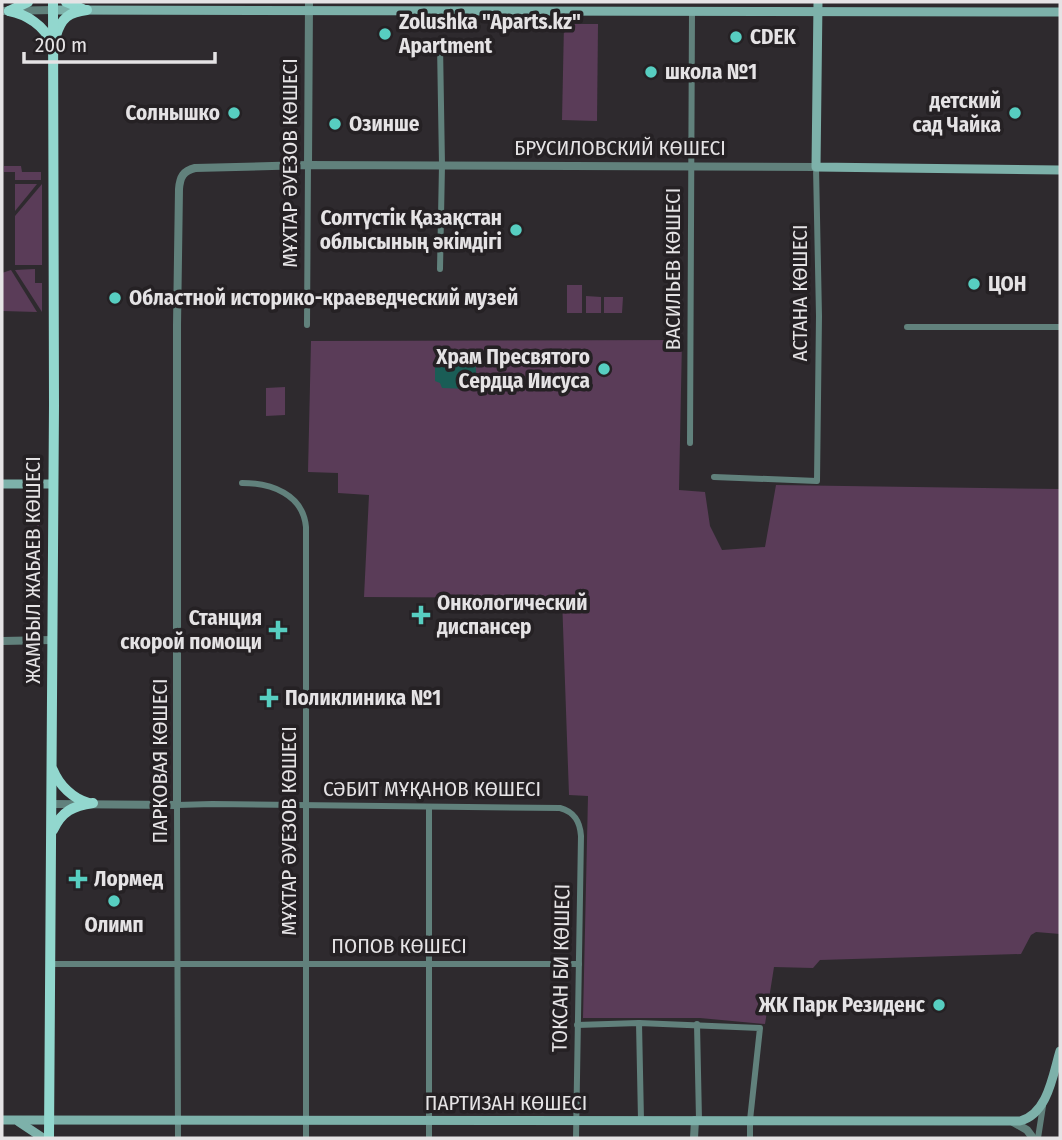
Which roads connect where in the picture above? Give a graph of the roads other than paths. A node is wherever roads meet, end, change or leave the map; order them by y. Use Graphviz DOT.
graph roads {
  1 [pos="28,2"];
  2 [pos="66,2"];
  3 [pos="329,2"];
  4 [pos="53,6"];
  5 [pos="309,6"];
  6 [pos="818,7"];
  7 [pos="88,10"];
  8 [pos="347,10"];
  9 [pos="5,11"];
  10 [pos="692,11"];
  11 [pos="1060,12"];
  12 [pos="440,46"];
  13 [pos="53,51"];
  14 [pos="308,164"];
  15 [pos="442,165"];
  16 [pos="690,166"];
  17 [pos="816,167"];
  18 [pos="1060,170"];
  19 [pos="182,175"];
  20 [pos="440,269"];
  21 [pos="307,325"];
  22 [pos="907,327"];
  23 [pos="1060,327"];
  24 [pos="691,443"];
  25 [pos="714,477"];
  26 [pos="242,482"];
  27 [pos="2,484"];
  28 [pos="53,484"];
  29 [pos="52,640"];
  30 [pos="2,641"];
  31 [pos="51,765"];
  32 [pos="93,803"];
  33 [pos="51,804"];
  34 [pos="177,805"];
  35 [pos="306,806"];
  36 [pos="429,807"];
  37 [pos="560,808"];
  38 [pos="51,840"];
  39 [pos="51,964"];
  40 [pos="178,964"];
  41 [pos="306,964"];
  42 [pos="429,964"];
  43 [pos="579,964"];
  44 [pos="639,1023"];
  45 [pos="697,1024"];
  46 [pos="577,1025"];
  47 [pos="1060,1051"];
  48 [pos="1046,1094"];
  49 [pos="2,1120"];
  50 [pos="429,1120"];
  51 [pos="576,1120"];
  52 [pos="641,1120"];
  53 [pos="697,1120"];
  54 [pos="750,1120"];
  55 [pos="13,1121"];
  56 [pos="50,1121"];
  57 [pos="178,1121"];
  58 [pos="306,1121"];
  59 [pos="1010,1121"];
  60 [pos="43,1138"];
  61 [pos="50,1138"];
  62 [pos="178,1138"];
  63 [pos="306,1138"];
  64 [pos="429,1138"];
  65 [pos="576,1138"];
  66 [pos="694,1138"];
  67 [pos="750,1138"];
  68 [pos="1035,1138"];
  1 -- 9 [label="main road"];
  2 -- 7 [label="main road"];
  3 -- 8 [label="main road"];
  4 -- 7 [label="main road"];
  4 -- 9 [label="street"];
  4 -- 13 [label="main road, ЖАМБЫЛ ЖАБАЕВ КӨШЕСІ"];
  5 -- 7 [label="main road"];
  5 -- 8 [label="main road"];
  5 -- 14 [label="street, МҰХТАР ӘУЕЗОВ КӨШЕСІ"];
  6 -- 10 [label="main road"];
  6 -- 11 [label="main road"];
  6 -- 17 [label="main road, АСТАНА КӨШЕСІ"];
  7 -- 13 [label="main road"];
  8 -- 10 [label="main road"];
  9 -- 13 [label="main road"];
  10 -- 16 [label="street, ВАСИЛЬЕВ КӨШЕСІ"];
  12 -- 15 [label="street"];
  13 -- 28 [label="main road, ЖАМБЫЛ ЖАБАЕВ КӨШЕСІ"];
  14 -- 15 [label="street, БРУСИЛОВСКИЙ КӨШЕСІ"];
  14 -- 19 [label="street, БРУСИЛОВСКИЙ КӨШЕСІ"];
  14 -- 21 [label="street, МҰХТАР ӘУЕЗОВ КӨШЕСІ"];
  15 -- 16 [label="street, БРУСИЛОВСКИЙ КӨШЕСІ"];
  15 -- 20 [label="street"];
  16 -- 17 [label="street, БРУСИЛОВСКИЙ КӨШЕСІ"];
  16 -- 24 [label="street, ВАСИЛЬЕВ КӨШЕСІ"];
  17 -- 18 [label="main road, БРУСИЛОВСКИЙ КӨШЕСІ"];
  17 -- 25 [label="street, АСТАНА КӨШЕСІ"];
  19 -- 34 [label="street, ПАРКОВАЯ КӨШЕСІ"];
  22 -- 23 [label="street"];
  26 -- 35 [label="street, МҰХТАР ӘУЕЗОВ КӨШЕСІ"];
  27 -- 28 [label="main road"];
  28 -- 29 [label="main road, ЖАМБЫЛ ЖАБАЕВ КӨШЕСІ"];
  29 -- 30 [label="street"];
  29 -- 31 [label="main road, ЖАМБЫЛ ЖАБАЕВ КӨШЕСІ"];
  31 -- 32 [label="main road"];
  31 -- 33 [label="main road, ЖАМБЫЛ ЖАБАЕВ КӨШЕСІ"];
  32 -- 33 [label="street, СӘБИТ МҰҚАНОВ КӨШЕСІ"];
  32 -- 34 [label="street, СӘБИТ МҰҚАНОВ КӨШЕСІ"];
  32 -- 38 [label="main road"];
  33 -- 38 [label="main road, ЖАМБЫЛ ЖАБАЕВ КӨШЕСІ"];
  34 -- 35 [label="street, СӘБИТ МҰҚАНОВ КӨШЕСІ"];
  34 -- 40 [label="street, ПАРКОВАЯ КӨШЕСІ"];
  35 -- 36 [label="street, СӘБИТ МҰҚАНОВ КӨШЕСІ"];
  35 -- 41 [label="street, МҰХТАР ӘУЕЗОВ КӨШЕСІ"];
  36 -- 37 [label="street, СӘБИТ МҰҚАНОВ КӨШЕСІ"];
  36 -- 42 [label="street"];
  37 -- 43 [label="street, ТОКСАН БИ КӨШЕСІ"];
  38 -- 39 [label="main road, ЖАМБЫЛ ЖАБАЕВ КӨШЕСІ"];
  39 -- 40 [label="street, ПОПОВ КӨШЕСІ"];
  39 -- 56 [label="main road, ЖАМБЫЛ ЖАБАЕВ КӨШЕСІ"];
  40 -- 41 [label="street, ПОПОВ КӨШЕСІ"];
  40 -- 57 [label="street, ПАРКОВАЯ КӨШЕСІ"];
  41 -- 42 [label="street, ПОПОВ КӨШЕСІ"];
  41 -- 58 [label="street, МҰХТАР ӘУЕЗОВ КӨШЕСІ"];
  42 -- 43 [label="street, ПОПОВ КӨШЕСІ"];
  42 -- 50 [label="street"];
  43 -- 46 [label="street, ТОКСАН БИ КӨШЕСІ"];
  44 -- 45 [label="street"];
  44 -- 46 [label="street"];
  44 -- 52 [label="street"];
  45 -- 53 [label="street"];
  45 -- 54 [label="street"];
  46 -- 51 [label="street, ТОКСАН БИ КӨШЕСІ"];
  47 -- 48 [label="main road"];
  48 -- 59 [label="main road"];
  48 -- 68 [label="street"];
  49 -- 55 [label="main road, ПАРТИЗАН КӨШЕСІ"];
  50 -- 51 [label="main road, ПАРТИЗАН КӨШЕСІ"];
  50 -- 58 [label="main road, ПАРТИЗАН КӨШЕСІ"];
  50 -- 64 [label="street"];
  51 -- 52 [label="main road, ПАРТИЗАН КӨШЕСІ"];
  51 -- 65 [label="street, ТОКСАН БИ КӨШЕСІ"];
  52 -- 53 [label="main road, ПАРТИЗАН КӨШЕСІ"];
  53 -- 54 [label="main road, ПАРТИЗАН КӨШЕСІ"];
  53 -- 66 [label="street"];
  54 -- 59 [label="main road, ПАРТИЗАН КӨШЕСІ"];
  54 -- 67 [label="street"];
  55 -- 56 [label="main road, ПАРТИЗАН КӨШЕСІ"];
  55 -- 60 [label="main road"];
  56 -- 57 [label="main road, ПАРТИЗАН КӨШЕСІ"];
  56 -- 61 [label="main road, ЖАМБЫЛ ЖАБАЕВ КӨШЕСІ"];
  57 -- 58 [label="main road, ПАРТИЗАН КӨШЕСІ"];
  57 -- 62 [label="street, ПАРКОВАЯ КӨШЕСІ"];
  58 -- 63 [label="street, МҰХТАР ӘУЕЗОВ КӨШЕСІ"];
  59 -- 68 [label="street"];
}
